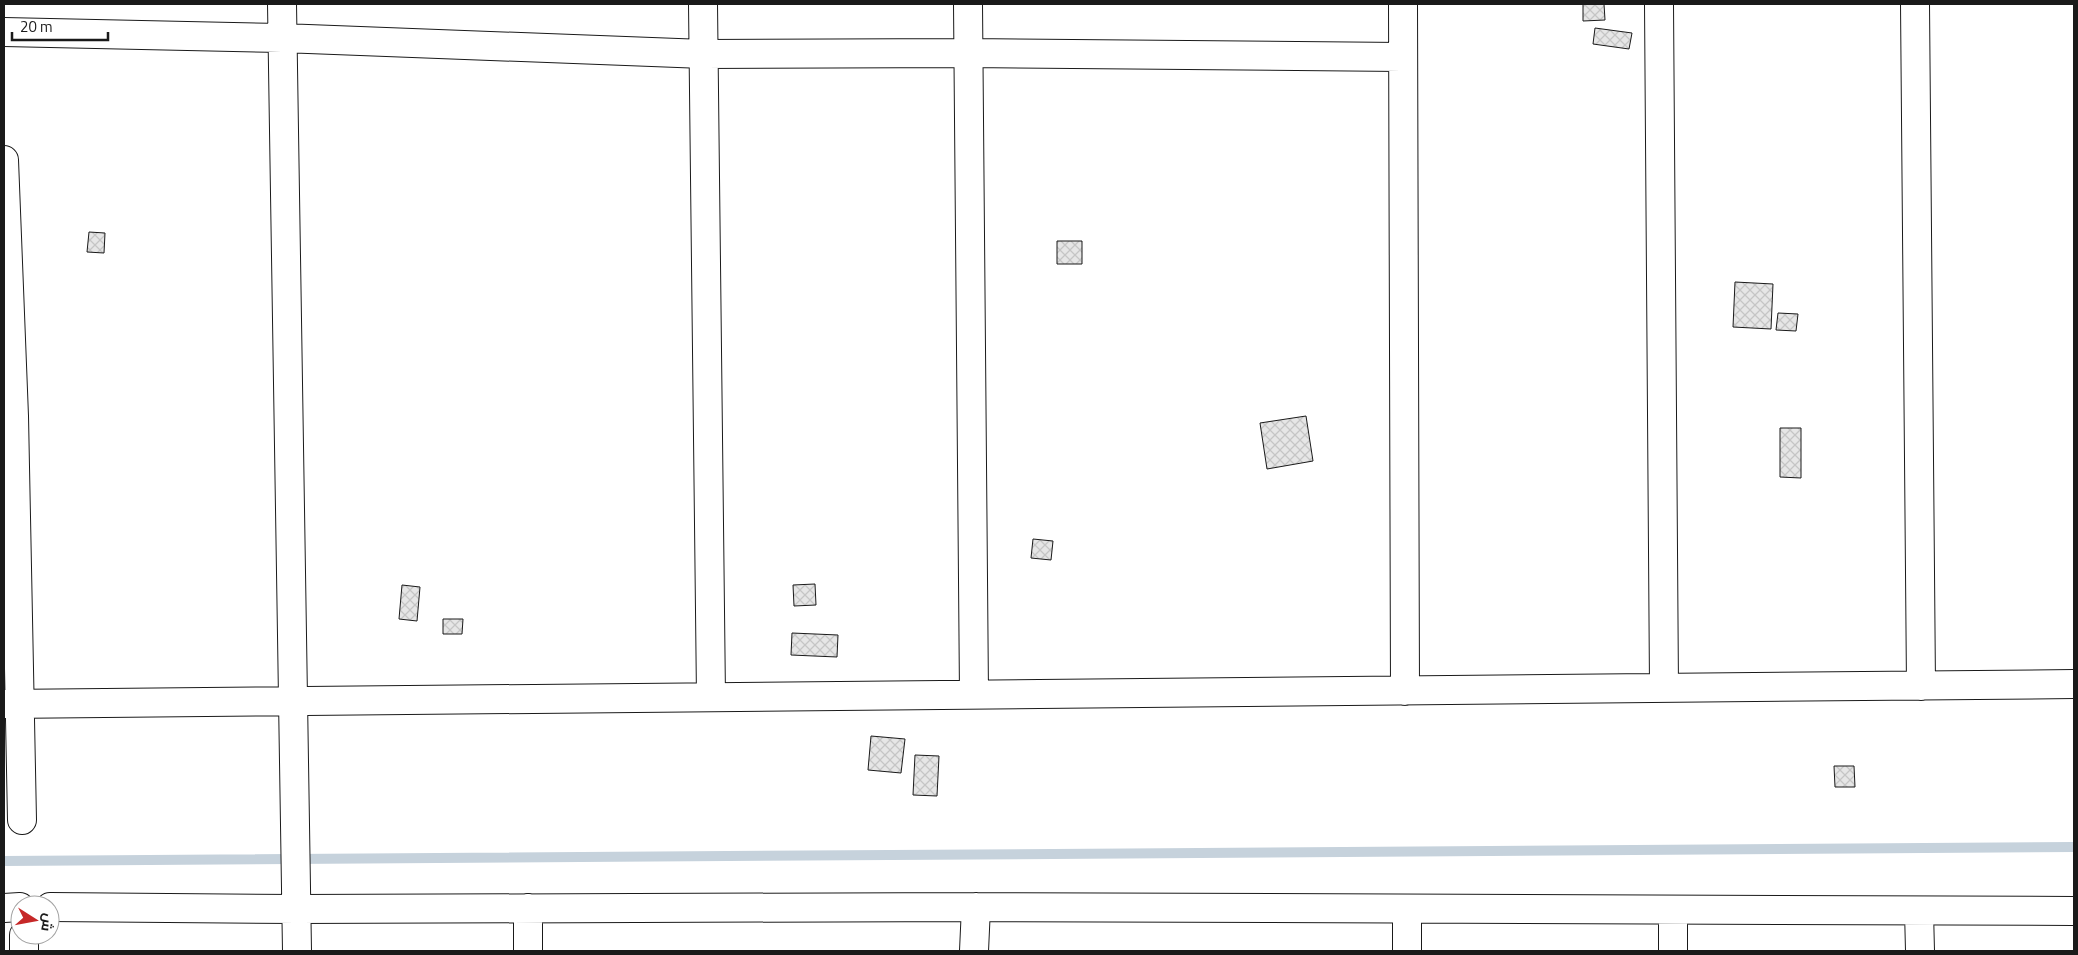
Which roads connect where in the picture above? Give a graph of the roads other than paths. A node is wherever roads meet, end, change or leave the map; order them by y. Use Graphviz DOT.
graph roads {
  1 [pos="282,4"];
  2 [pos="703,4"];
  3 [pos="968,4"];
  4 [pos="1402,4"];
  5 [pos="1659,4"];
  6 [pos="1915,4"];
  7 [pos="4,32"];
  8 [pos="282,38"];
  9 [pos="968,53"];
  10 [pos="704,54"];
  11 [pos="1402,57"];
  12 [pos="4,160"];
  13 [pos="9,416"];
  14 [pos="2074,684"];
  15 [pos="1921,686"];
  16 [pos="1664,687"];
  17 [pos="1405,691"];
  18 [pos="974,694"];
  19 [pos="711,698"];
  20 [pos="293,702"];
  21 [pos="12,704"];
  22 [pos="22,820"];
  23 [pos="60,907"];
  24 [pos="976,907"];
  25 [pos="528,908"];
  26 [pos="297,909"];
  27 [pos="1407,909"];
  28 [pos="1673,911"];
  29 [pos="1919,911"];
  30 [pos="2074,911"];
  31 [pos="297,951"];
  32 [pos="528,951"];
  33 [pos="974,951"];
  34 [pos="1407,951"];
  35 [pos="1673,951"];
  36 [pos="1920,951"];
  1 -- 8 [label="street"];
  2 -- 10 [label="street"];
  3 -- 9 [label="street"];
  4 -- 11 [label="street"];
  5 -- 16 [label="street"];
  6 -- 15 [label="street"];
  7 -- 8 [label="street"];
  8 -- 10 [label="street"];
  8 -- 20 [label="street"];
  9 -- 10 [label="street"];
  9 -- 11 [label="street"];
  9 -- 18 [label="street"];
  10 -- 19 [label="street"];
  11 -- 17 [label="street"];
  12 -- 13 [label="street"];
  13 -- 21 [label="street"];
  14 -- 15 [label="street"];
  15 -- 16 [label="street"];
  16 -- 17 [label="street"];
  17 -- 18 [label="street"];
  18 -- 19 [label="street"];
  19 -- 20 [label="street"];
  20 -- 21 [label="street"];
  20 -- 26 [label="street"];
  21 -- 22 [label="street"];
  23 -- 26 [label="street"];
  24 -- 25 [label="street"];
  24 -- 27 [label="street"];
  24 -- 33 [label="street"];
  25 -- 26 [label="street"];
  25 -- 32 [label="street"];
  26 -- 31 [label="street"];
  27 -- 28 [label="street"];
  27 -- 34 [label="street"];
  28 -- 29 [label="street"];
  28 -- 35 [label="street"];
  29 -- 30 [label="street"];
  29 -- 36 [label="street"];
}
